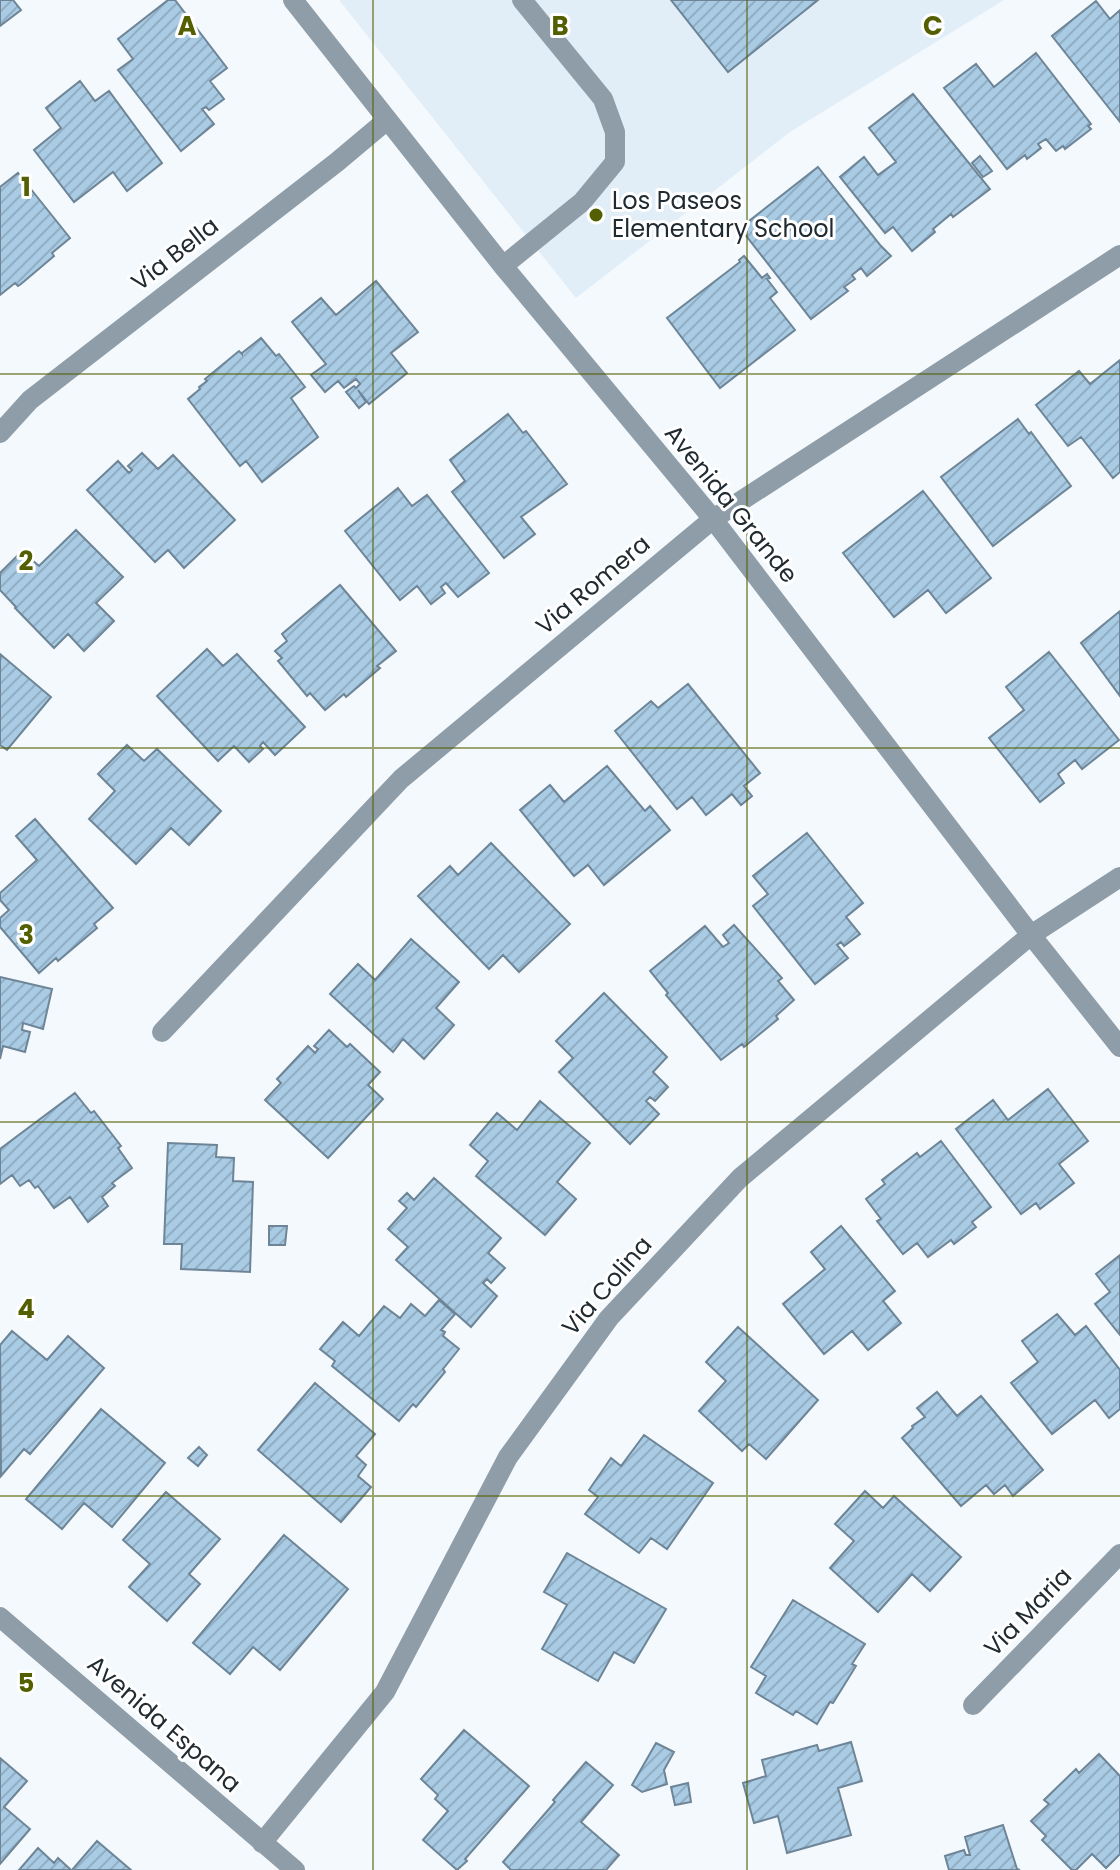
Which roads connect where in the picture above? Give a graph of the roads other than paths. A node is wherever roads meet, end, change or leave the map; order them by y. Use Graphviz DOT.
graph roads {
  1 [pos="293,0"];
  2 [pos="522,0"];
  3 [pos="387,120"];
  4 [pos="1120,255"];
  5 [pos="503,266"];
  6 [pos="0,433"];
  7 [pos="713,519"];
  8 [pos="1120,877"];
  9 [pos="1031,935"];
  10 [pos="162,1032"];
  11 [pos="1120,1047"];
  12 [pos="1120,1554"];
  13 [pos="0,1617"];
  14 [pos="973,1705"];
  15 [pos="262,1843"];
  16 [pos="295,1870"];
  1 -- 3 [label="street, Avenida Grande"];
  2 -- 5 [label="street"];
  3 -- 5 [label="street, Avenida Grande"];
  3 -- 6 [label="street, Via Bella"];
  4 -- 7 [label="street, Via Romera"];
  5 -- 7 [label="street, Avenida Grande"];
  7 -- 9 [label="street, Avenida Grande"];
  7 -- 10 [label="street, Via Romera"];
  8 -- 9 [label="street, Via Colina"];
  9 -- 11 [label="street, Avenida Grande"];
  9 -- 15 [label="street, Via Colina"];
  12 -- 14 [label="street, Via Maria"];
  13 -- 15 [label="street, Avenida Espana"];
  15 -- 16 [label="street, Avenida Espana"];
}
